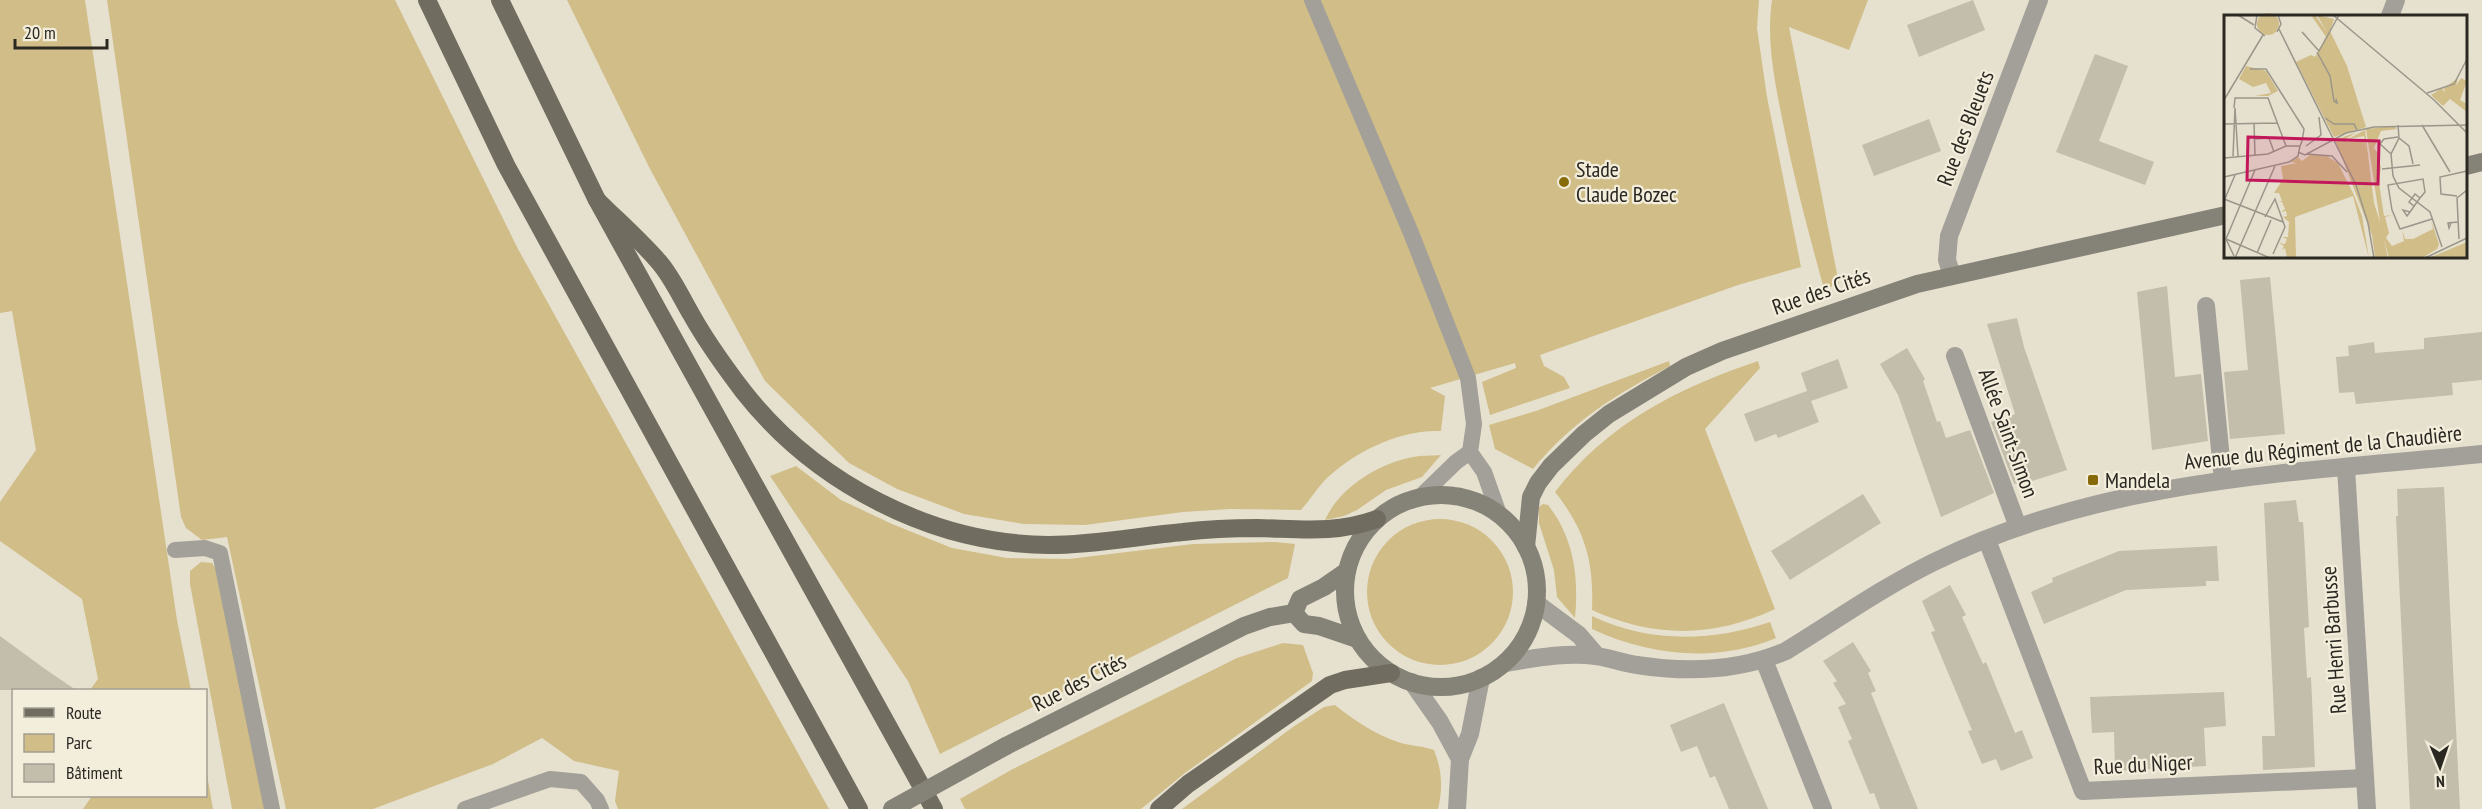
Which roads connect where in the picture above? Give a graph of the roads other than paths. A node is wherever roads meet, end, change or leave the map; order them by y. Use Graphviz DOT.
graph roads {
  1 [pos="426,0"];
  2 [pos="500,0"];
  3 [pos="1312,0"];
  4 [pos="2039,0"];
  5 [pos="2396,0"];
  6 [pos="2390,15"];
  7 [pos="2482,162"];
  8 [pos="2467,166"];
  9 [pos="597,200"];
  10 [pos="2224,215"];
  11 [pos="1952,275"];
  12 [pos="2206,306"];
  13 [pos="1955,356"];
  14 [pos="1470,452"];
  15 [pos="2482,454"];
  16 [pos="2346,468"];
  17 [pos="2223,480"];
  18 [pos="1419,498"];
  19 [pos="1499,514"];
  20 [pos="1377,519"];
  21 [pos="2018,527"];
  22 [pos="1987,540"];
  23 [pos="1526,547"];
  24 [pos="175,550"];
  25 [pos="1347,571"];
  26 [pos="1536,603"];
  27 [pos="1294,613"];
  28 [pos="1358,639"];
  29 [pos="1597,656"];
  30 [pos="1764,660"];
  31 [pos="1505,663"];
  32 [pos="1391,673"];
  33 [pos="1481,678"];
  34 [pos="1412,682"];
  35 [pos="1460,759"];
  36 [pos="2365,778"];
  37 [pos="272,809"];
  38 [pos="465,809"];
  39 [pos="601,809"];
  40 [pos="859,809"];
  41 [pos="892,809"];
  42 [pos="934,809"];
  43 [pos="1159,809"];
  44 [pos="1457,809"];
  45 [pos="1823,809"];
  46 [pos="2367,809"];
  1 -- 40 [label="main road"];
  2 -- 9 [label="main road"];
  3 -- 14 [label="lane"];
  4 -- 11 [label="street, Rue des Bleuets"];
  5 -- 6 [label="street"];
  7 -- 8 [label="street"];
  9 -- 20 [label="main road"];
  9 -- 42 [label="main road"];
  10 -- 11 [label="street, Rue des Cités"];
  11 -- 23 [label="street, Rue des Cités"];
  12 -- 17 [label="street"];
  13 -- 21 [label="street, Allée Saint-Simon"];
  14 -- 18 [label="lane"];
  14 -- 19 [label="lane"];
  15 -- 16 [label="street, Avenue du Régiment de la Chaudière"];
  16 -- 17 [label="street, Avenue du Régiment de la Chaudière"];
  16 -- 36 [label="street, Rue Henri Barbusse"];
  17 -- 21 [label="street, Avenue du Régiment de la Chaudière"];
  18 -- 19 [label="street, Rue des Cités"];
  18 -- 20 [label="street, Rue des Cités"];
  19 -- 23 [label="street, Rue des Cités"];
  20 -- 25 [label="street, Rue des Cités"];
  21 -- 22 [label="street, Avenue du Régiment de la Chaudière"];
  22 -- 30 [label="street, Avenue du Régiment de la Chaudière"];
  22 -- 36 [label="street, Rue du Niger"];
  23 -- 26 [label="street, Rue des Cités"];
  24 -- 37 [label="lane"];
  25 -- 27 [label="street"];
  25 -- 28 [label="street, Rue des Cités"];
  26 -- 29 [label="street"];
  26 -- 31 [label="street, Rue des Cités"];
  27 -- 28 [label="street"];
  27 -- 41 [label="street, Rue des Cités, bridge"];
  28 -- 32 [label="street, Rue des Cités"];
  29 -- 30 [label="street, Avenue du Régiment de la Chaudière"];
  29 -- 31 [label="street, Avenue du Régiment de la Chaudière"];
  30 -- 45 [label="street"];
  31 -- 33 [label="street"];
  32 -- 34 [label="street, Rue des Cités"];
  32 -- 43 [label="main road"];
  33 -- 34 [label="street, Rue des Cités"];
  33 -- 35 [label="street"];
  34 -- 35 [label="street"];
  35 -- 44 [label="street"];
  36 -- 46 [label="street, Rue Henri Barbusse"];
  38 -- 39 [label="lane"];
}
